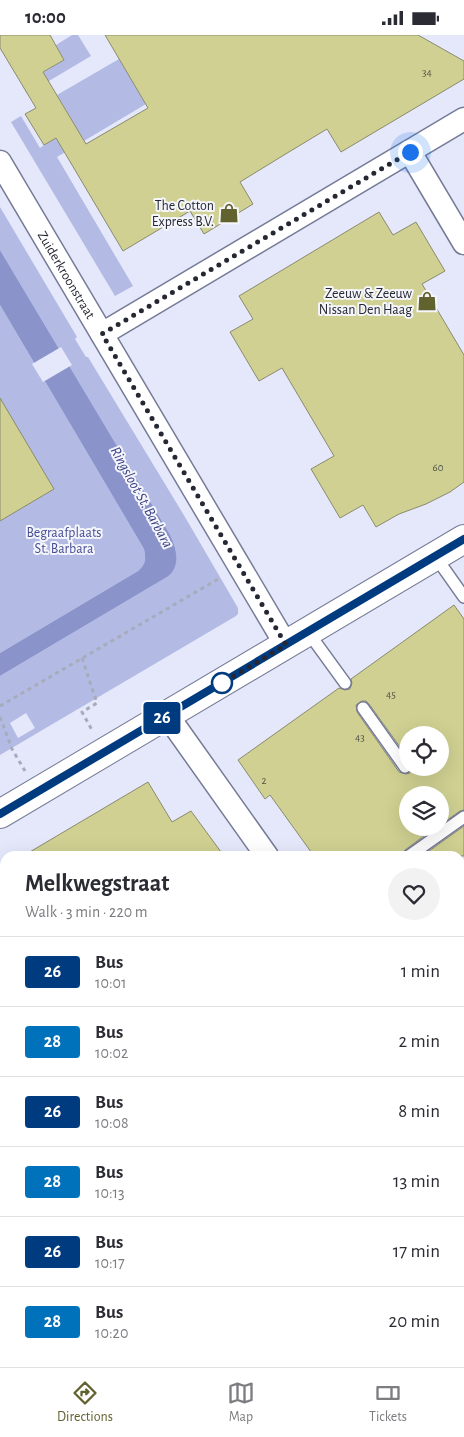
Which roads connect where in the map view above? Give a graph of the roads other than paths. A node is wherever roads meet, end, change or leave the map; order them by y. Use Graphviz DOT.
graph roads {
  1 [pos="464,119"];
  2 [pos="410,152"];
  3 [pos="0,162"];
  4 [pos="464,243"];
  5 [pos="102,334"];
  6 [pos="464,539"];
  7 [pos="435,556"];
  8 [pos="464,597"];
  9 [pos="297,638"];
  10 [pos="345,683"];
  11 [pos="363,708"];
  12 [pos="167,715"];
  13 [pos="399,759"];
  14 [pos="0,814"];
  15 [pos="464,817"];
  16 [pos="263,851"];
  17 [pos="416,851"];
  1 -- 2 [label="street"];
  2 -- 4 [label="street"];
  2 -- 5 [label="street"];
  3 -- 5 [label="street, Zuiderkroonstraat"];
  5 -- 9 [label="street, Zuiderkroonstraat"];
  6 -- 7 [label="street"];
  7 -- 8 [label="lane"];
  7 -- 9 [label="street"];
  9 -- 10 [label="lane"];
  9 -- 12 [label="street"];
  11 -- 13 [label="lane"];
  12 -- 14 [label="street"];
  12 -- 16 [label="street"];
  15 -- 17 [label="lane"];
}
